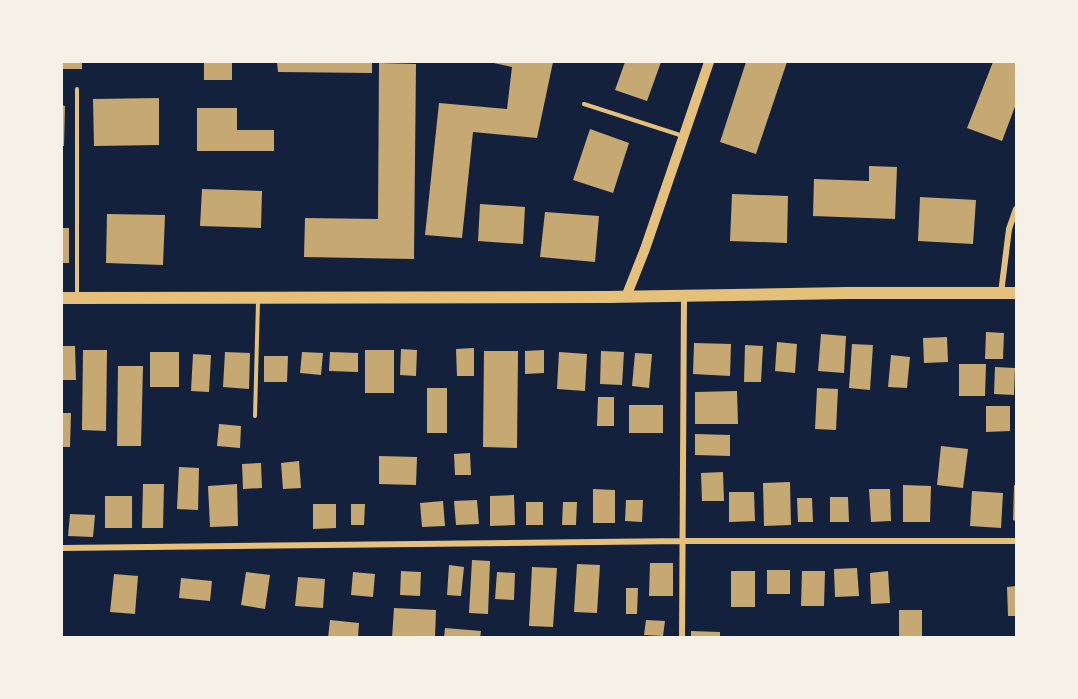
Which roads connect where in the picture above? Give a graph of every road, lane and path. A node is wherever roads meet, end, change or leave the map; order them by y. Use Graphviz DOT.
graph roads {
  1 [pos="709,62"];
  2 [pos="77,89"];
  3 [pos="584,104"];
  4 [pos="683,137"];
  5 [pos="1017,209"];
  6 [pos="1001,293"];
  7 [pos="1017,293"];
  8 [pos="684,296"];
  9 [pos="258,297"];
  10 [pos="626,297"];
  11 [pos="62,298"];
  12 [pos="77,298"];
  13 [pos="255,416"];
  14 [pos="684,541"];
  15 [pos="1017,541"];
  16 [pos="62,548"];
  17 [pos="682,638"];
  1 -- 4 [label="street"];
  2 -- 12 [label="lane"];
  3 -- 4 [label="lane"];
  4 -- 10 [label="street"];
  5 -- 6 [label="street"];
  6 -- 7 [label="main road"];
  6 -- 8 [label="main road"];
  8 -- 10 [label="main road"];
  8 -- 14 [label="street"];
  9 -- 10 [label="main road"];
  9 -- 12 [label="main road"];
  9 -- 13 [label="lane"];
  11 -- 12 [label="main road"];
  14 -- 15 [label="street"];
  14 -- 16 [label="street"];
  14 -- 17 [label="street"];
}
